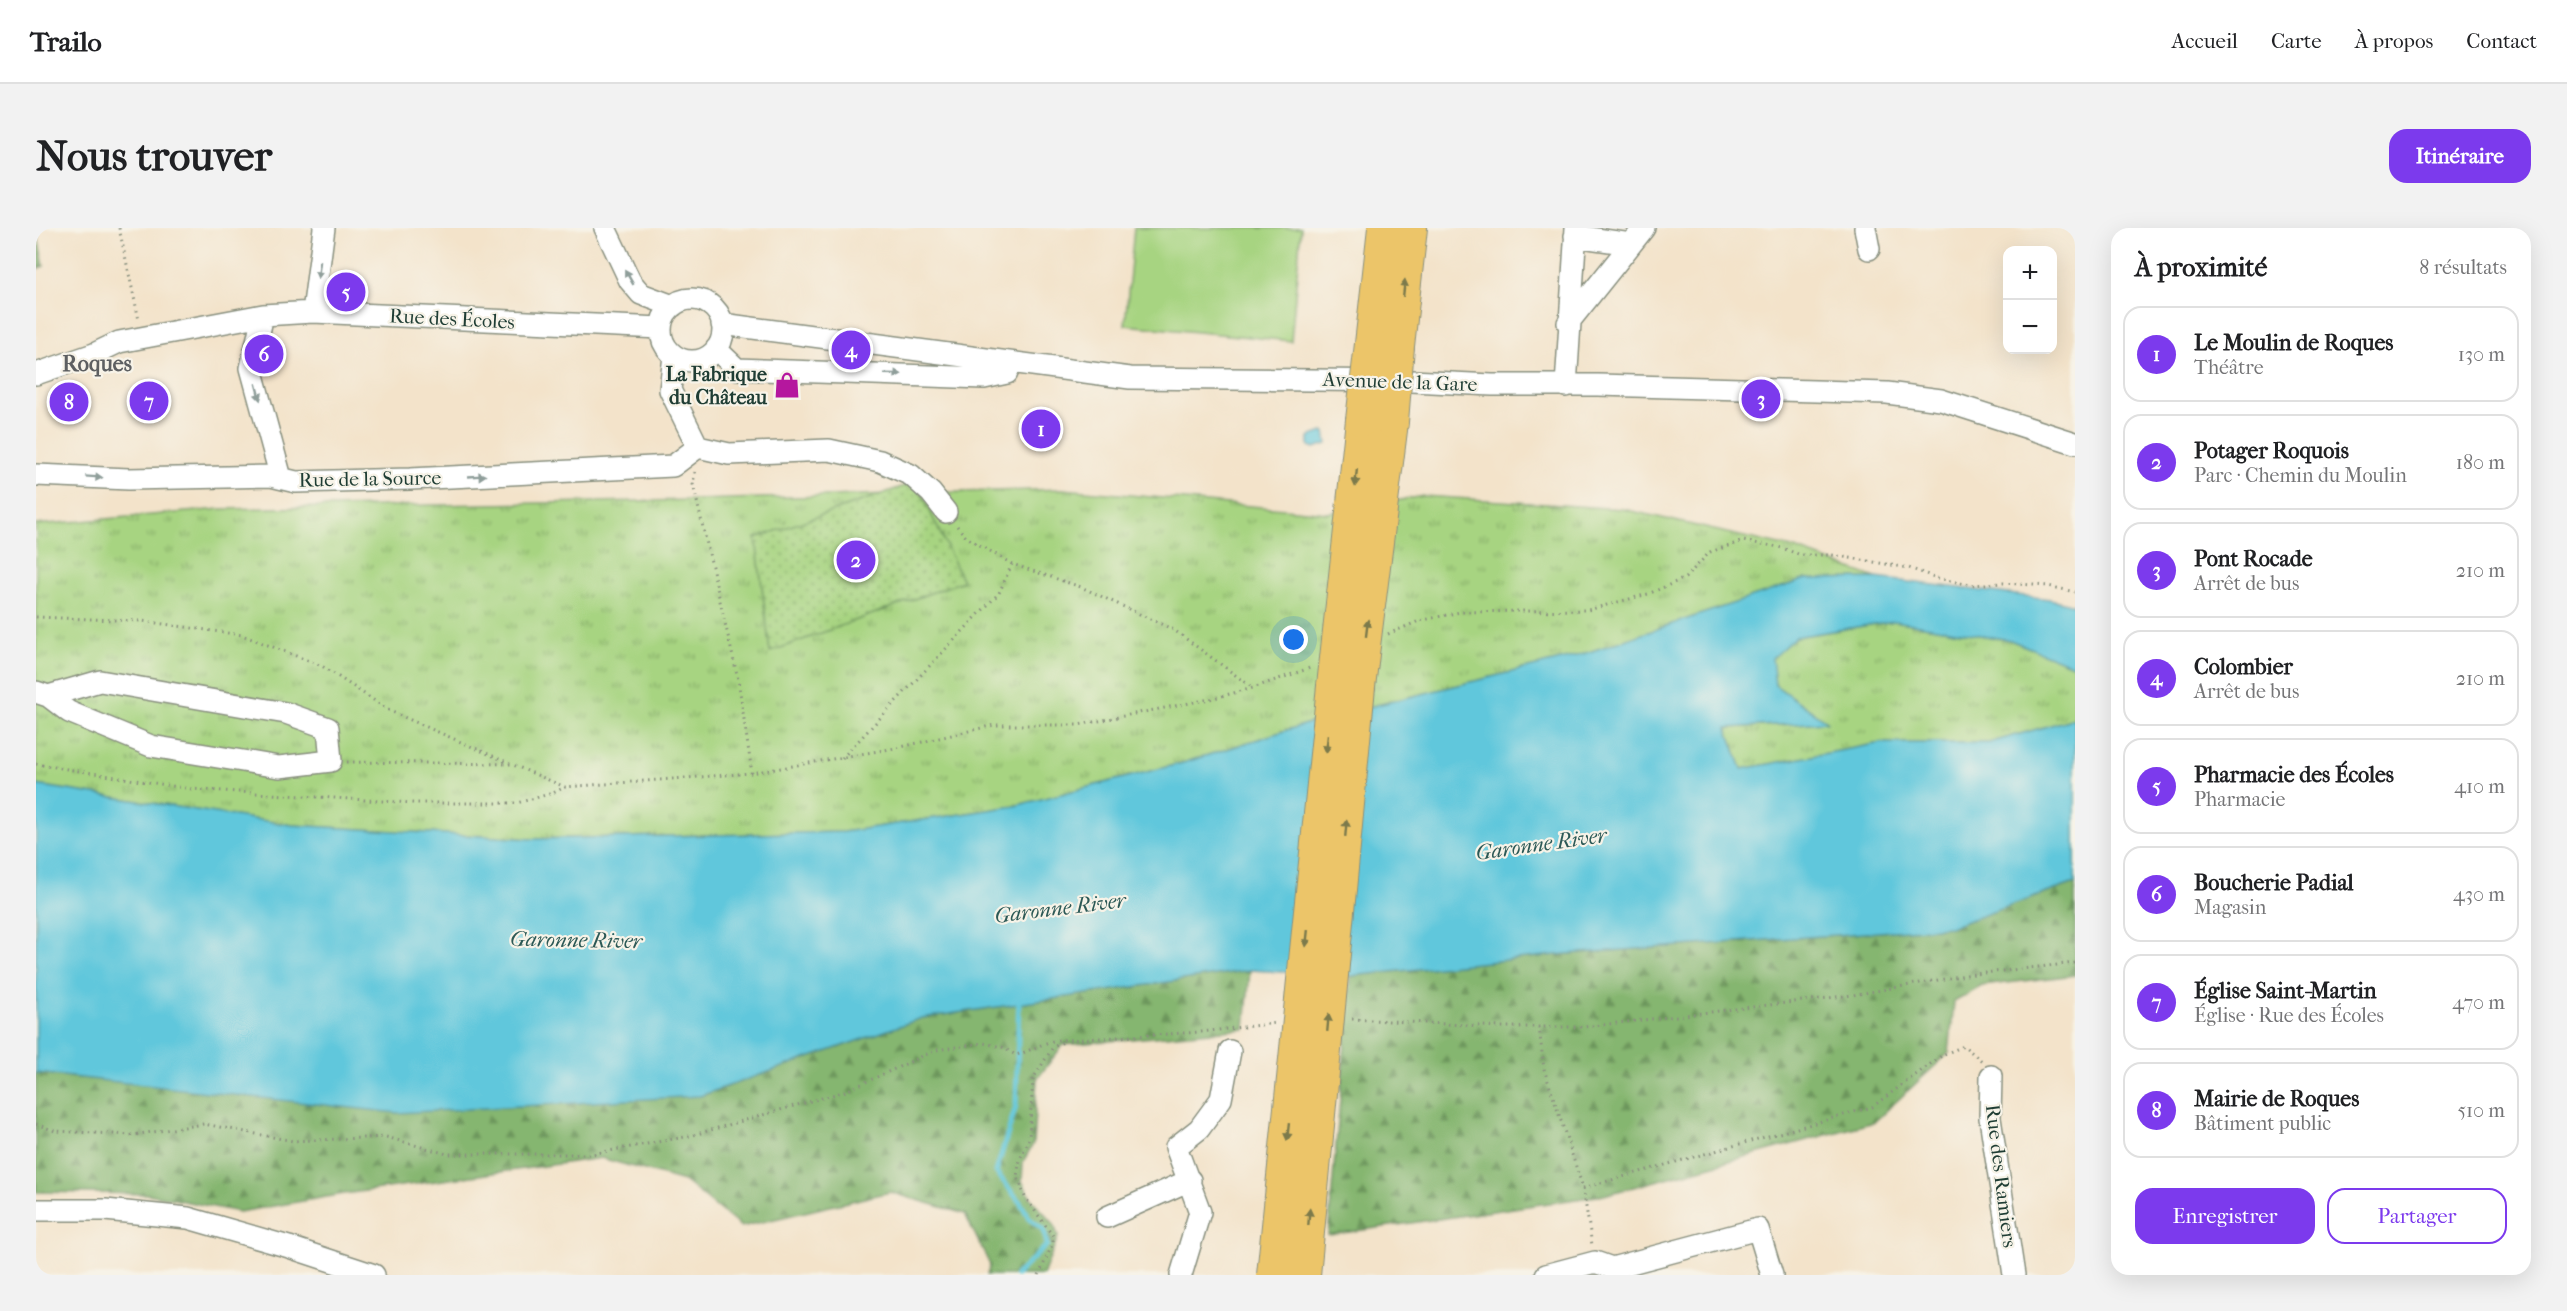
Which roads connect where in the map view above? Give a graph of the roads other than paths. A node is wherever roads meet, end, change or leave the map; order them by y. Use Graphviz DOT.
graph roads {
  1 [pos="324,228"];
  2 [pos="605,228"];
  3 [pos="1384,228"];
  4 [pos="1411,228"];
  5 [pos="1865,228"];
  6 [pos="1575,232"];
  7 [pos="1638,236"];
  8 [pos="1869,249"];
  9 [pos="673,306"];
  10 [pos="313,312"];
  11 [pos="263,315"];
  12 [pos="1568,323"];
  13 [pos="722,324"];
  14 [pos="661,327"];
  15 [pos="1385,345"];
  16 [pos="716,349"];
  17 [pos="674,356"];
  18 [pos="1010,364"];
  19 [pos="36,374"];
  20 [pos="1566,386"];
  21 [pos="2075,443"];
  22 [pos="698,447"];
  23 [pos="36,475"];
  24 [pos="281,478"];
  25 [pos="946,512"];
  26 [pos="1335,680"];
  27 [pos="42,694"];
  28 [pos="1230,1051"];
  29 [pos="1992,1076"];
  30 [pos="1190,1180"];
  31 [pos="36,1210"];
  32 [pos="1107,1217"];
  33 [pos="1596,1269"];
  34 [pos="374,1275"];
  35 [pos="1181,1275"];
  36 [pos="1273,1275"];
  37 [pos="1304,1275"];
  38 [pos="1546,1275"];
  39 [pos="1772,1275"];
  40 [pos="2014,1275"];
  1 -- 10 [label="street, one-way"];
  9 -- 2 [label="street, one-way"];
  3 -- 15 [label="highway"];
  15 -- 4 [label="highway, one-way"];
  5 -- 8 [label="street"];
  6 -- 7 [label="street"];
  6 -- 12 [label="street"];
  7 -- 12 [label="street"];
  9 -- 13 [label="street"];
  9 -- 14 [label="street"];
  10 -- 11 [label="street, Rue des Écoles"];
  10 -- 14 [label="street, Rue des Écoles"];
  11 -- 19 [label="street, Rue des Écoles"];
  11 -- 24 [label="street, one-way"];
  12 -- 20 [label="street"];
  13 -- 16 [label="street"];
  13 -- 18 [label="street, Avenue de la Gare"];
  14 -- 17 [label="street"];
  15 -- 26 [label="highway, bridge"];
  16 -- 17 [label="street"];
  16 -- 18 [label="street, one-way"];
  17 -- 22 [label="street"];
  18 -- 20 [label="street, Avenue de la Gare"];
  20 -- 21 [label="street, Avenue de la Gare"];
  24 -- 22 [label="street, Rue de la Source, one-way"];
  22 -- 25 [label="street"];
  23 -- 24 [label="street, Rue de la Source, one-way"];
  26 -- 36 [label="highway, one-way, bridge"];
  37 -- 26 [label="highway, one-way, bridge"];
  27 -- 27 [label="street"];
  28 -- 30 [label="street"];
  29 -- 40 [label="street, Rue des Ramiers"];
  30 -- 32 [label="street"];
  30 -- 35 [label="street"];
  31 -- 34 [label="street"];
  33 -- 38 [label="street"];
  33 -- 39 [label="street"];
}
